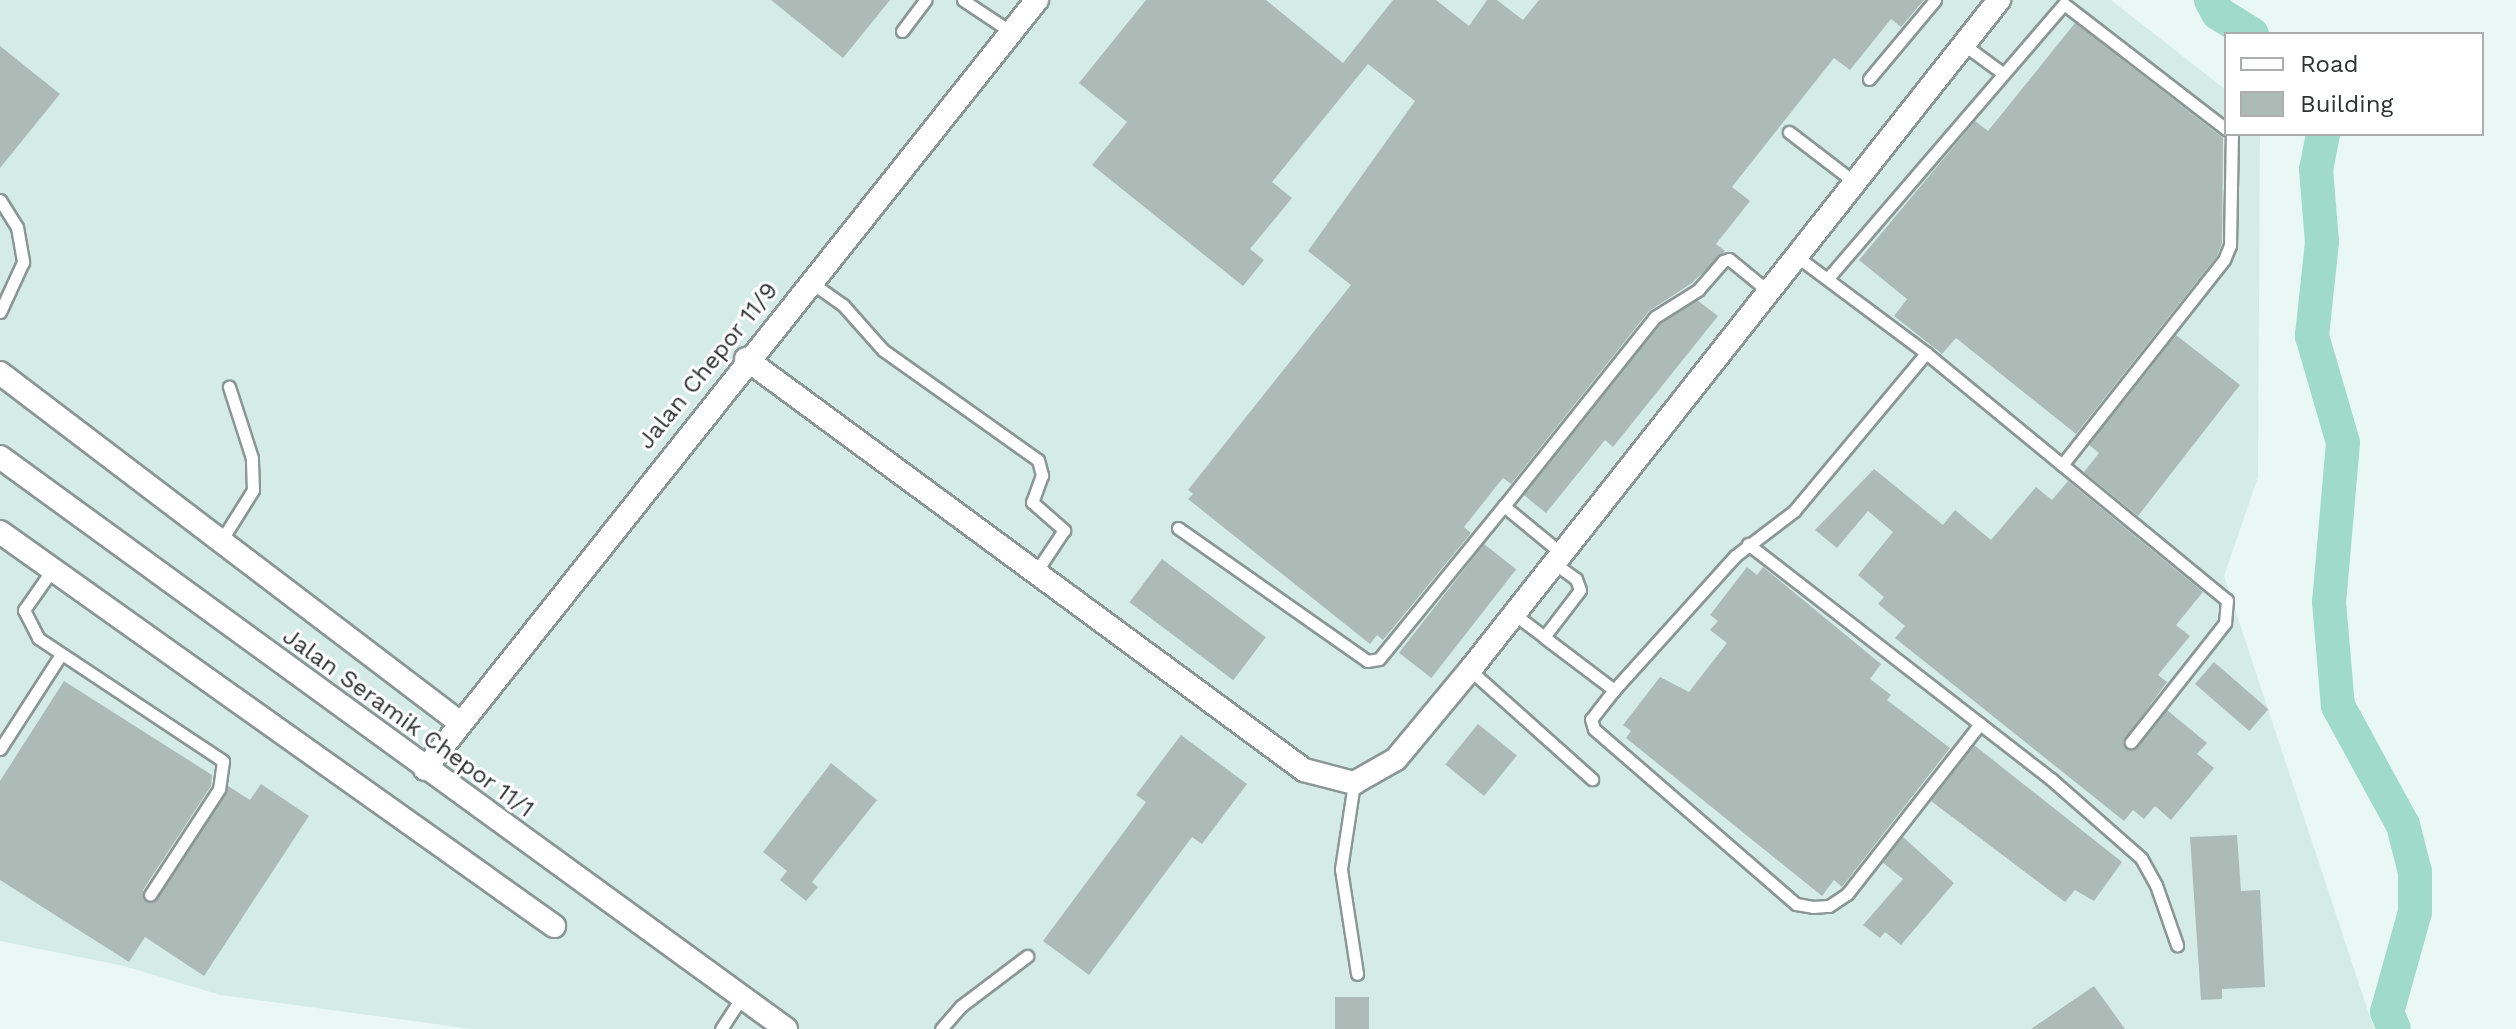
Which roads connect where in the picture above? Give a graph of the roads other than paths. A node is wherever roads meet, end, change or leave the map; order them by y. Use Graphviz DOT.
graph roads {
  1 [pos="925,0"];
  2 [pos="963,0"];
  3 [pos="1037,0"];
  4 [pos="1935,0"];
  5 [pos="1992,2"];
  6 [pos="902,31"];
  7 [pos="1011,32"];
  8 [pos="1963,43"];
  9 [pos="2001,72"];
  10 [pos="1869,79"];
  11 [pos="2224,127"];
  12 [pos="1789,132"];
  13 [pos="2232,136"];
  14 [pos="1853,181"];
  15 [pos="0,200"];
  16 [pos="1796,256"];
  17 [pos="1829,277"];
  18 [pos="809,281"];
  19 [pos="1769,292"];
  20 [pos="0,312"];
  21 [pos="1926,353"];
  22 [pos="746,359"];
  23 [pos="0,373"];
  24 [pos="229,387"];
  25 [pos="0,457"];
  26 [pos="2062,465"];
  27 [pos="1504,506"];
  28 [pos="1178,528"];
  29 [pos="0,532"];
  30 [pos="221,541"];
  31 [pos="1748,544"];
  32 [pos="1557,558"];
  33 [pos="52,570"];
  34 [pos="1036,572"];
  35 [pos="1514,614"];
  36 [pos="1544,637"];
  37 [pos="60,656"];
  38 [pos="1470,670"];
  39 [pos="1614,690"];
  40 [pos="459,722"];
  41 [pos="1980,724"];
  42 [pos="2131,742"];
  43 [pos="0,749"];
  44 [pos="425,769"];
  45 [pos="1592,779"];
  46 [pos="1354,783"];
  47 [pos="150,895"];
  48 [pos="554,926"];
  49 [pos="2177,945"];
  50 [pos="1027,956"];
  51 [pos="1357,974"];
  52 [pos="742,997"];
  53 [pos="721,1029"];
  54 [pos="786,1029"];
  55 [pos="941,1029"];
  1 -- 6 [label="lane"];
  2 -- 7 [label="lane"];
  3 -- 7 [label="street, Jalan Chepor 11/9"];
  4 -- 10 [label="lane"];
  5 -- 8 [label="street"];
  7 -- 18 [label="street, Jalan Chepor 11/9"];
  8 -- 9 [label="lane"];
  8 -- 14 [label="street"];
  9 -- 11 [label="lane"];
  9 -- 17 [label="lane"];
  12 -- 14 [label="lane"];
  13 -- 26 [label="lane"];
  14 -- 16 [label="street"];
  15 -- 20 [label="lane"];
  16 -- 17 [label="lane"];
  16 -- 19 [label="street"];
  17 -- 21 [label="lane"];
  18 -- 22 [label="street, Jalan Chepor 11/9"];
  18 -- 34 [label="lane"];
  19 -- 27 [label="lane"];
  19 -- 32 [label="street"];
  21 -- 26 [label="lane"];
  21 -- 31 [label="lane"];
  22 -- 34 [label="street"];
  22 -- 40 [label="street, Jalan Chepor 11/9"];
  23 -- 30 [label="street"];
  24 -- 30 [label="lane"];
  25 -- 44 [label="street, Jalan Seramik Chepor 11/1"];
  26 -- 42 [label="lane"];
  27 -- 28 [label="lane"];
  27 -- 32 [label="lane"];
  29 -- 33 [label="street"];
  30 -- 40 [label="street"];
  31 -- 39 [label="lane"];
  31 -- 41 [label="lane"];
  32 -- 35 [label="street"];
  32 -- 36 [label="lane"];
  33 -- 37 [label="lane"];
  33 -- 48 [label="street"];
  34 -- 46 [label="street"];
  35 -- 36 [label="lane"];
  35 -- 38 [label="street"];
  36 -- 39 [label="lane"];
  37 -- 43 [label="lane"];
  37 -- 47 [label="lane"];
  38 -- 45 [label="lane"];
  38 -- 46 [label="street"];
  39 -- 41 [label="lane"];
  40 -- 44 [label="street, Jalan Chepor 11/9"];
  41 -- 49 [label="lane"];
  44 -- 52 [label="street, Jalan Seramik Chepor 11/1"];
  46 -- 51 [label="lane"];
  50 -- 55 [label="lane"];
  52 -- 53 [label="lane"];
  52 -- 54 [label="street, Jalan Seramik Chepor 11/1"];
}
